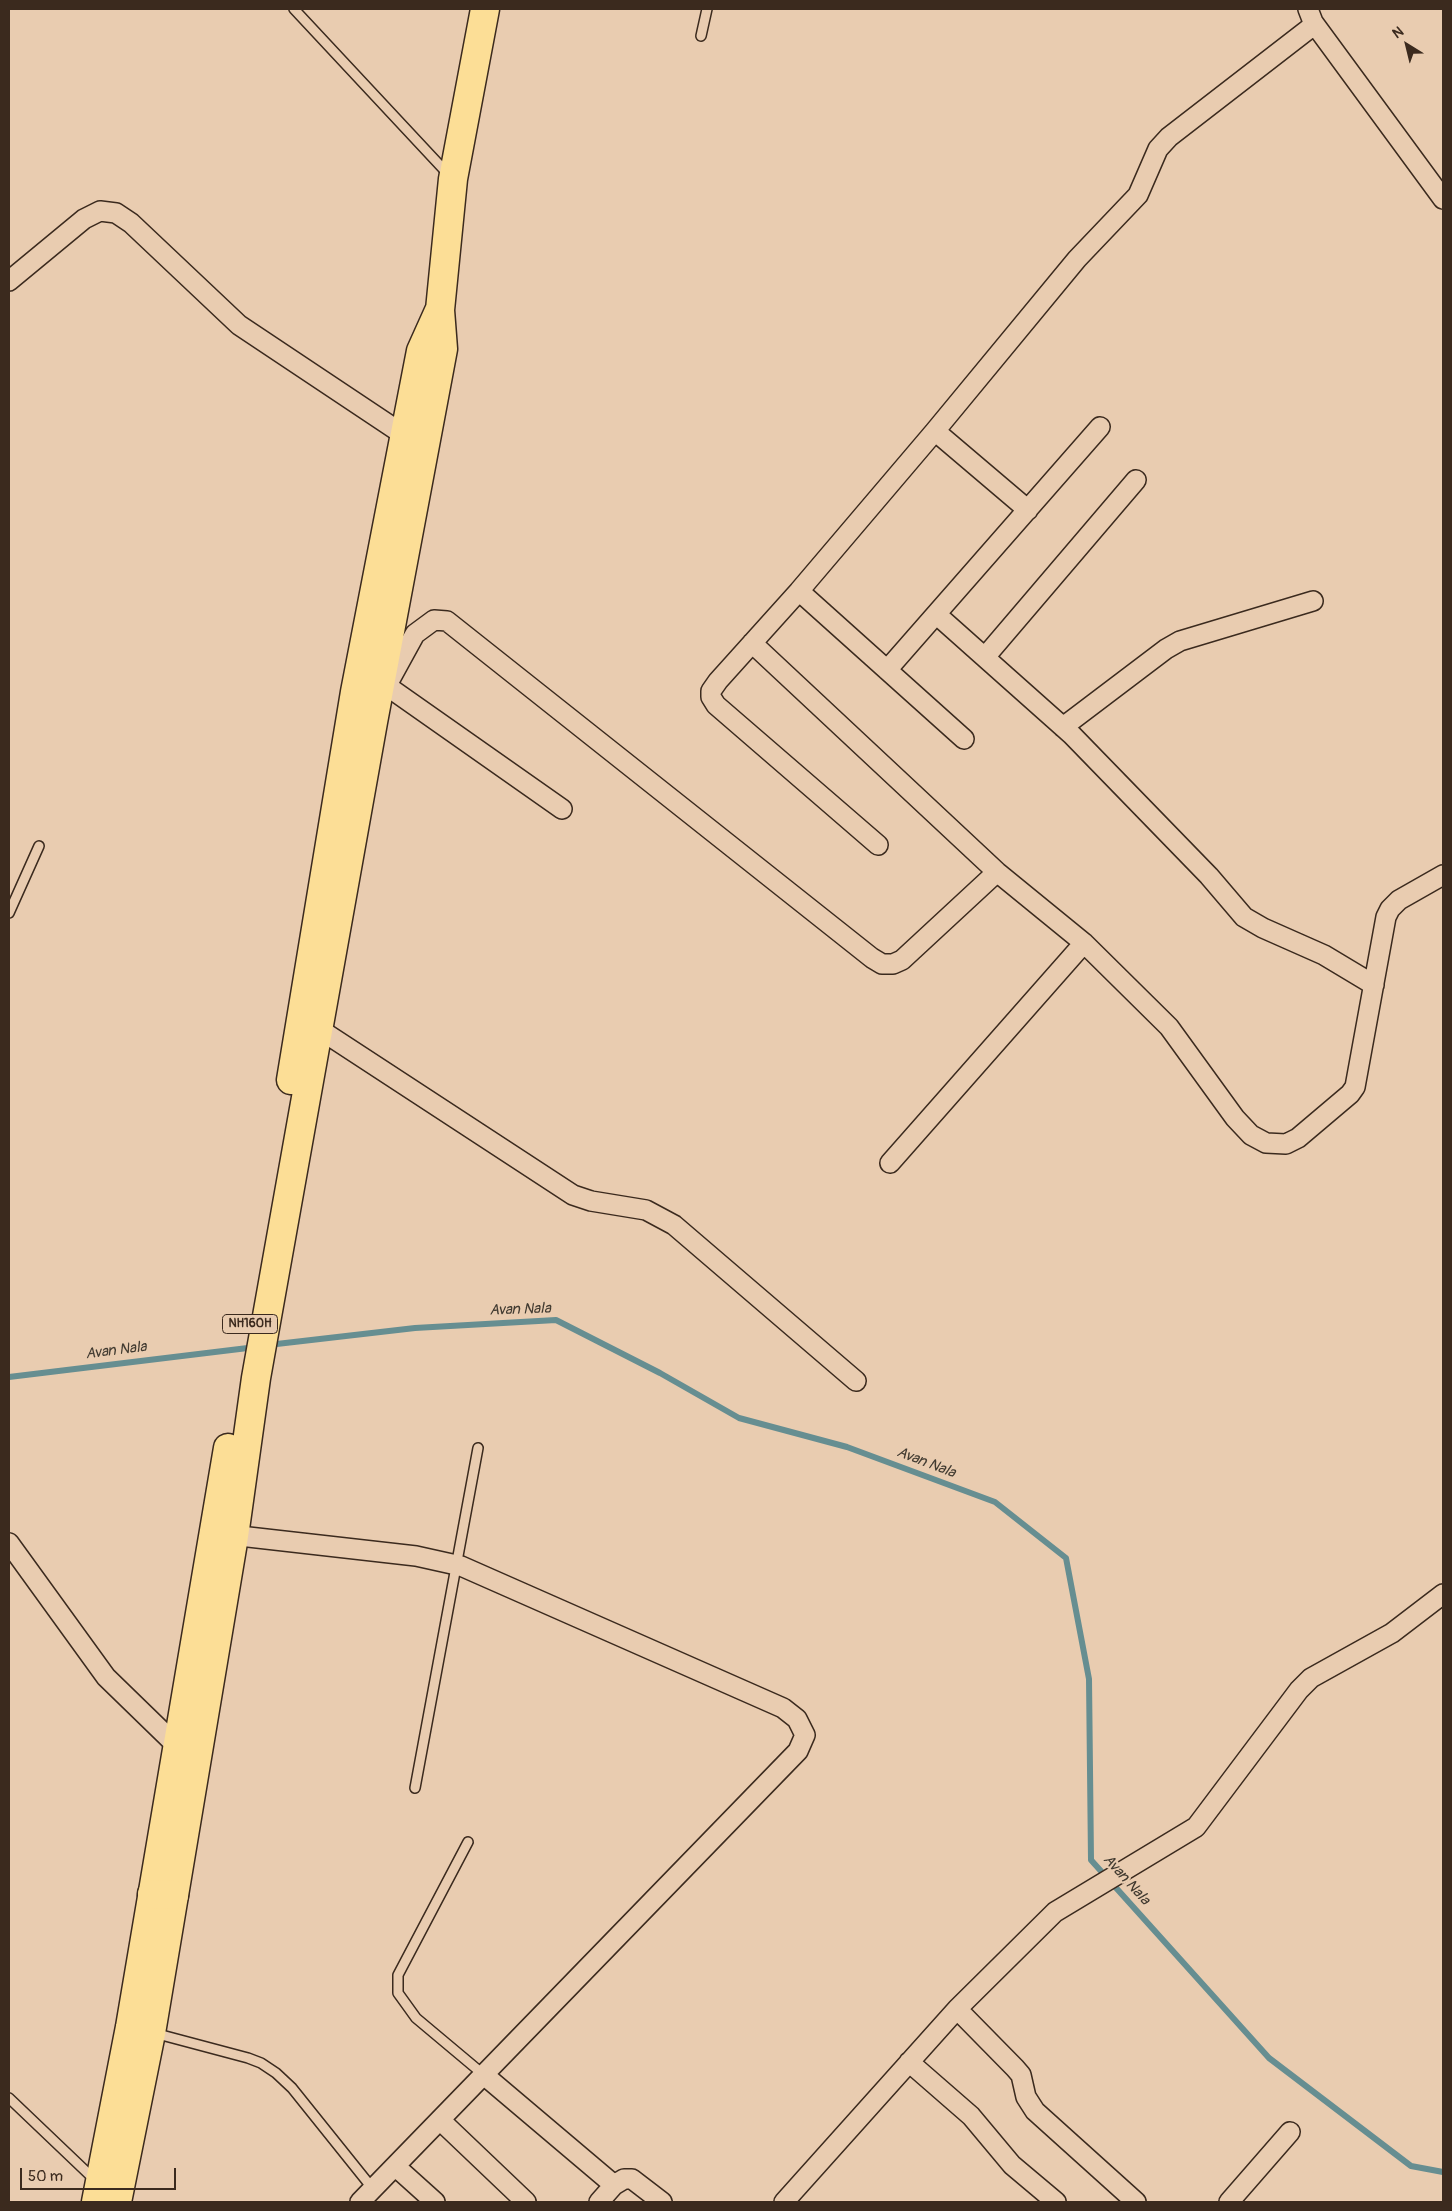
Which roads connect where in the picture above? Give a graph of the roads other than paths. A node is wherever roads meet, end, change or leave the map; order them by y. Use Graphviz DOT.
graph roads {
  1 [pos="294,9"];
  2 [pos="485,9"];
  3 [pos="707,9"];
  4 [pos="1311,15"];
  5 [pos="701,36"];
  6 [pos="453,179"];
  7 [pos="1443,198"];
  8 [pos="9,280"];
  9 [pos="1100,427"];
  10 [pos="935,431"];
  11 [pos="415,443"];
  12 [pos="1136,480"];
  13 [pos="1028,510"];
  14 [pos="799,591"];
  15 [pos="1313,601"];
  16 [pos="936,614"];
  17 [pos="752,642"];
  18 [pos="985,657"];
  19 [pos="887,670"];
  20 [pos="376,679"];
  21 [pos="1063,727"];
  22 [pos="964,739"];
  23 [pos="562,809"];
  24 [pos="878,845"];
  25 [pos="39,846"];
  26 [pos="997,872"];
  27 [pos="1443,874"];
  28 [pos="9,913"];
  29 [pos="1084,943"];
  30 [pos="1374,984"];
  31 [pos="319,1029"];
  32 [pos="890,1163"];
  33 [pos="267,1274"];
  34 [pos="856,1381"];
  35 [pos="478,1448"];
  36 [pos="223,1535"];
  37 [pos="9,1543"];
  38 [pos="455,1564"];
  39 [pos="1443,1594"];
  40 [pos="176,1746"];
  41 [pos="415,1788"];
  42 [pos="468,1842"];
  43 [pos="163,1895"];
  44 [pos="957,2009"];
  45 [pos="140,2030"];
  46 [pos="909,2062"];
  47 [pos="484,2075"];
  48 [pos="9,2098"];
  49 [pos="440,2120"];
  50 [pos="1290,2132"];
  51 [pos="395,2166"];
  52 [pos="614,2185"];
  53 [pos="108,2195"];
  54 [pos="366,2196"];
  55 [pos="434,2202"];
  56 [pos="526,2202"];
  57 [pos="599,2202"];
  58 [pos="662,2202"];
  59 [pos="784,2202"];
  60 [pos="1056,2202"];
  61 [pos="1136,2202"];
  62 [pos="1229,2202"];
  1 -- 6 [label="lane"];
  2 -- 6 [label="main road"];
  3 -- 5 [label="lane"];
  4 -- 7 [label="street"];
  4 -- 10 [label="street"];
  6 -- 11 [label="main road"];
  8 -- 11 [label="street"];
  9 -- 13 [label="street"];
  10 -- 13 [label="street"];
  10 -- 14 [label="street"];
  11 -- 20 [label="main road"];
  12 -- 18 [label="street"];
  13 -- 16 [label="street"];
  14 -- 17 [label="street"];
  14 -- 19 [label="street"];
  15 -- 21 [label="street"];
  16 -- 18 [label="street"];
  16 -- 19 [label="street"];
  17 -- 24 [label="street"];
  17 -- 26 [label="street"];
  18 -- 21 [label="street"];
  19 -- 22 [label="street"];
  20 -- 23 [label="street"];
  20 -- 26 [label="street"];
  20 -- 31 [label="main road"];
  20 -- 33 [label="main road"];
  21 -- 30 [label="street"];
  25 -- 28 [label="lane"];
  26 -- 29 [label="street"];
  27 -- 30 [label="street"];
  29 -- 30 [label="street"];
  29 -- 32 [label="street"];
  31 -- 33 [label="main road"];
  31 -- 34 [label="street"];
  33 -- 36 [label="main road, NH160H"];
  35 -- 38 [label="lane"];
  36 -- 38 [label="street"];
  36 -- 40 [label="main road"];
  36 -- 43 [label="main road"];
  37 -- 40 [label="street"];
  38 -- 41 [label="lane"];
  38 -- 47 [label="street"];
  39 -- 44 [label="street"];
  40 -- 43 [label="main road"];
  42 -- 47 [label="lane"];
  43 -- 45 [label="main road"];
  44 -- 46 [label="street"];
  44 -- 61 [label="street"];
  45 -- 53 [label="main road"];
  45 -- 54 [label="lane"];
  46 -- 59 [label="street"];
  46 -- 60 [label="street"];
  47 -- 49 [label="street"];
  47 -- 52 [label="street"];
  48 -- 53 [label="lane"];
  49 -- 51 [label="street"];
  49 -- 56 [label="street"];
  50 -- 62 [label="street"];
  51 -- 54 [label="street"];
  51 -- 55 [label="street"];
  52 -- 57 [label="street"];
  52 -- 58 [label="street"];
}
